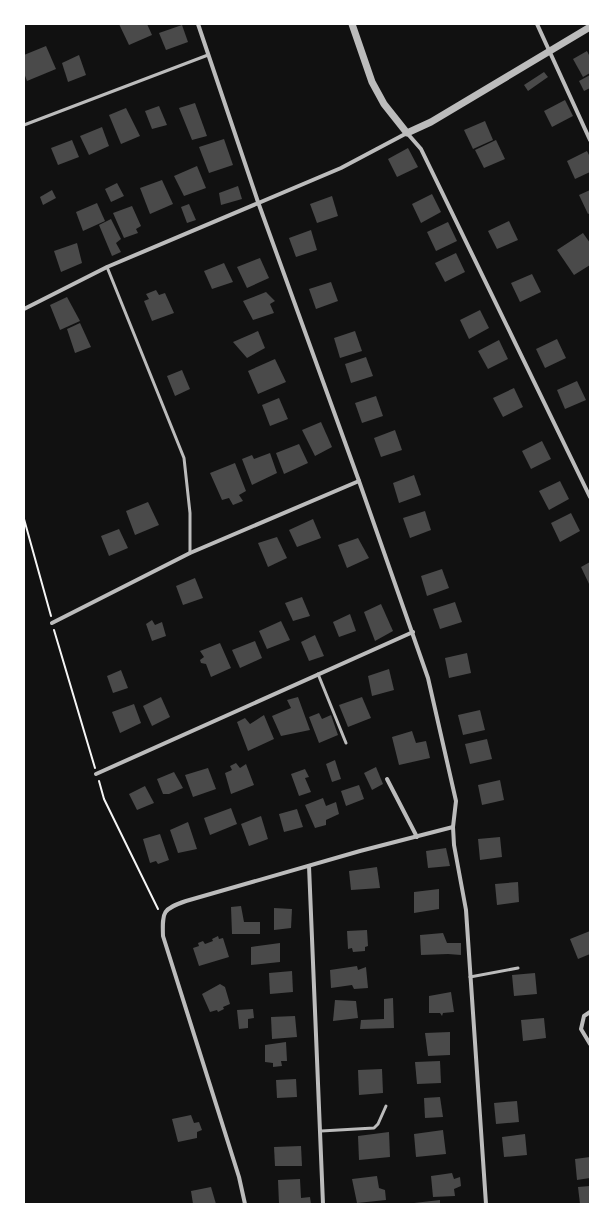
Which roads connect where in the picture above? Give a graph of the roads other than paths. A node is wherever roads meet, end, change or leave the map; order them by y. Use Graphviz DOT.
graph roads {
  1 [pos="198,24"];
  2 [pos="352,24"];
  3 [pos="538,24"];
  4 [pos="590,27"];
  5 [pos="550,52"];
  6 [pos="208,55"];
  7 [pos="24,125"];
  8 [pos="408,132"];
  9 [pos="590,140"];
  10 [pos="258,202"];
  11 [pos="107,267"];
  12 [pos="24,309"];
  13 [pos="359,481"];
  14 [pos="590,497"];
  15 [pos="190,553"];
  16 [pos="52,623"];
  17 [pos="413,632"];
  18 [pos="318,674"];
  19 [pos="346,743"];
  20 [pos="96,774"];
  21 [pos="387,778"];
  22 [pos="453,827"];
  23 [pos="417,837"];
  24 [pos="309,866"];
  25 [pos="518,968"];
  26 [pos="470,977"];
  27 [pos="590,1012"];
  28 [pos="590,1044"];
  29 [pos="386,1106"];
  30 [pos="321,1131"];
  31 [pos="245,1204"];
  32 [pos="323,1204"];
  33 [pos="486,1204"];
  1 -- 6 [label="street"];
  2 -- 8 [label="street"];
  3 -- 5 [label="street"];
  4 -- 5 [label="street"];
  5 -- 8 [label="street"];
  5 -- 9 [label="street"];
  6 -- 7 [label="lane"];
  6 -- 10 [label="street"];
  8 -- 10 [label="street"];
  8 -- 14 [label="street"];
  10 -- 11 [label="street"];
  10 -- 13 [label="street"];
  11 -- 12 [label="street"];
  11 -- 15 [label="lane"];
  13 -- 15 [label="street"];
  13 -- 17 [label="street"];
  15 -- 16 [label="street"];
  17 -- 18 [label="street"];
  17 -- 22 [label="street"];
  18 -- 19 [label="lane"];
  18 -- 20 [label="street"];
  21 -- 23 [label="street"];
  22 -- 23 [label="street"];
  22 -- 26 [label="street"];
  23 -- 24 [label="street"];
  24 -- 30 [label="street"];
  24 -- 31 [label="street"];
  25 -- 26 [label="lane"];
  26 -- 33 [label="street"];
  27 -- 28 [label="street"];
  29 -- 30 [label="lane"];
  30 -- 32 [label="street"];
}
